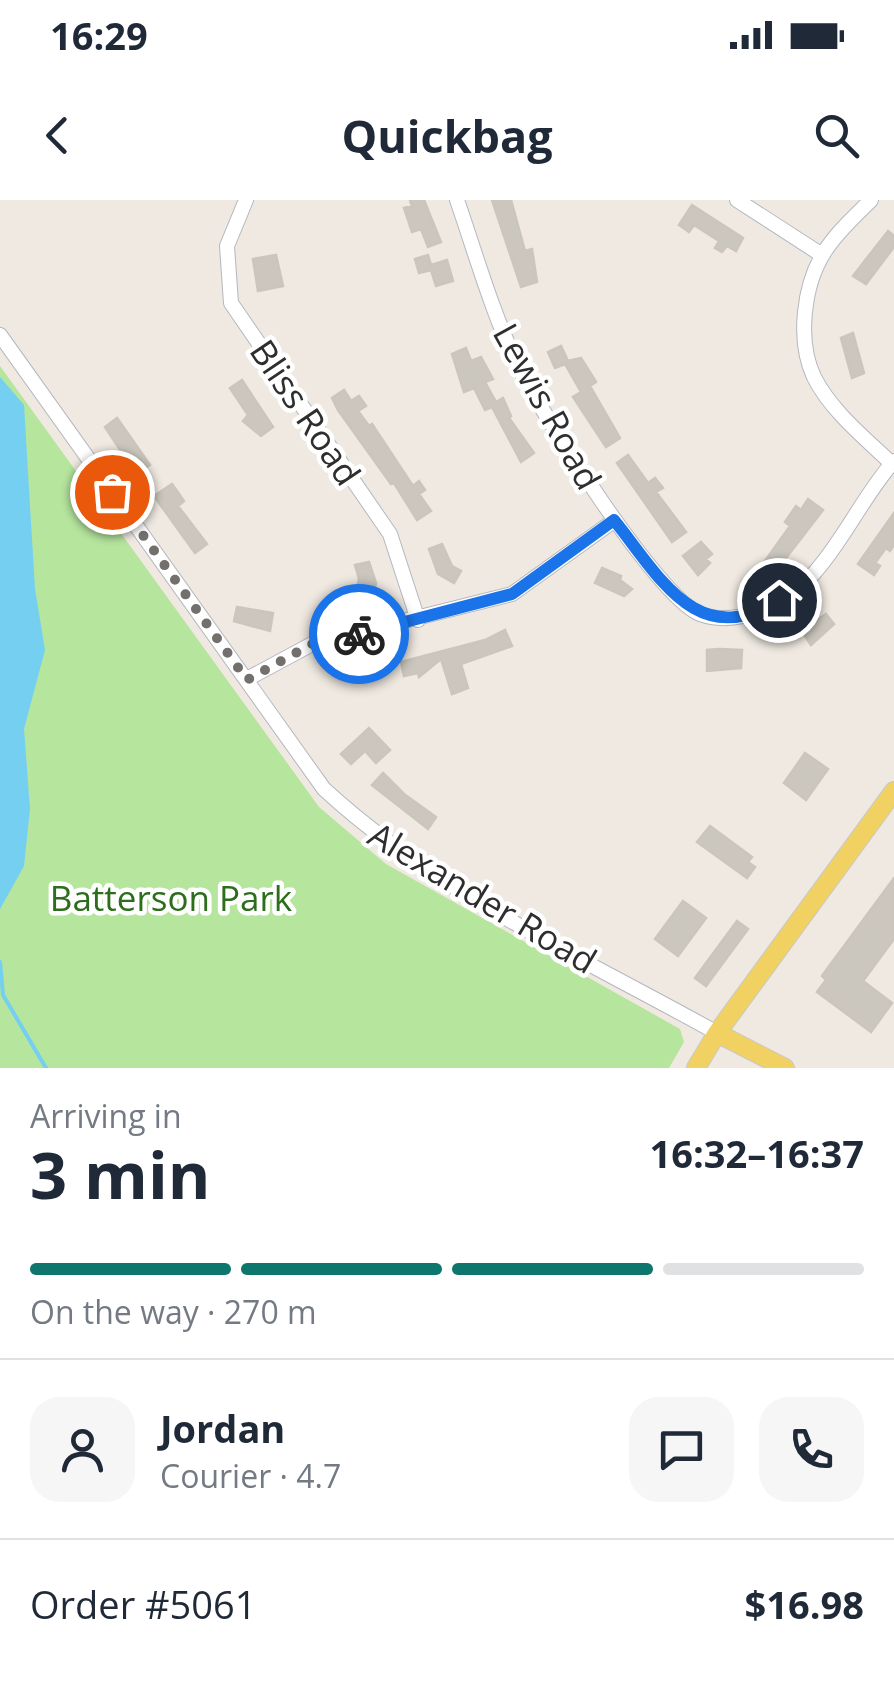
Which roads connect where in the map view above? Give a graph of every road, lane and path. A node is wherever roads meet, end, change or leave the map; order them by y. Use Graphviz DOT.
graph roads {
  1 [pos="246,200"];
  2 [pos="457,200"];
  3 [pos="738,200"];
  4 [pos="871,200"];
  5 [pos="822,255"];
  6 [pos="0,335"];
  7 [pos="893,462"];
  8 [pos="614,520"];
  9 [pos="418,620"];
  10 [pos="247,680"];
  11 [pos="894,791"];
  12 [pos="717,1033"];
  13 [pos="696,1068"];
  14 [pos="785,1068"];
  1 -- 9 [label="street, Bliss Road"];
  2 -- 8 [label="street, Lewis Road"];
  3 -- 5 [label="street"];
  4 -- 5 [label="street"];
  5 -- 7 [label="street"];
  6 -- 10 [label="street, Alexander Road"];
  7 -- 8 [label="street, Lewis Road"];
  8 -- 9 [label="street"];
  9 -- 10 [label="street"];
  10 -- 12 [label="street, Alexander Road"];
  11 -- 12 [label="main road"];
  12 -- 13 [label="main road"];
  12 -- 14 [label="main road"];
}
